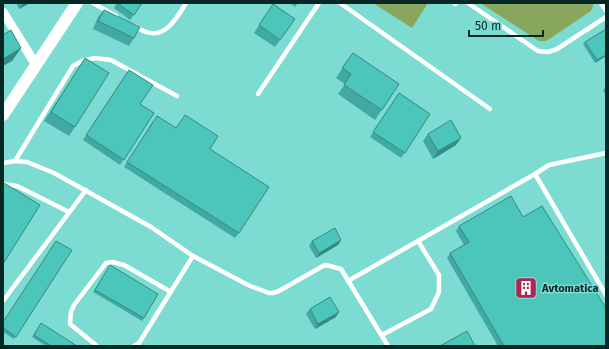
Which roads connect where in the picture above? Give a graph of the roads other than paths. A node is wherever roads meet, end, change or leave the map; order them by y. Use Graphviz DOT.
graph roads {
  1 [pos="76,3"];
  2 [pos="93,3"];
  3 [pos="186,3"];
  4 [pos="319,3"];
  5 [pos="340,3"];
  6 [pos="468,3"];
  7 [pos="601,3"];
  8 [pos="606,11"];
  9 [pos="3,12"];
  10 [pos="606,17"];
  11 [pos="121,19"];
  12 [pos="128,22"];
  13 [pos="36,65"];
  14 [pos="258,94"];
  15 [pos="177,96"];
  16 [pos="490,109"];
  17 [pos="3,115"];
  18 [pos="606,153"];
  19 [pos="15,161"];
  20 [pos="3,163"];
  21 [pos="535,174"];
  22 [pos="3,184"];
  23 [pos="86,190"];
  24 [pos="69,212"];
  25 [pos="418,241"];
  26 [pos="193,256"];
  27 [pos="348,281"];
  28 [pos="171,292"];
  29 [pos="606,295"];
  30 [pos="3,301"];
  31 [pos="382,335"];
  32 [pos="97,346"];
  33 [pos="134,346"];
  34 [pos="388,346"];
  1 -- 13 [label="street"];
  2 -- 11 [label="lane"];
  3 -- 12 [label="lane"];
  4 -- 14 [label="lane"];
  5 -- 16 [label="lane"];
  6 -- 10 [label="lane"];
  7 -- 8 [label="lane"];
  9 -- 13 [label="street"];
  13 -- 17 [label="street"];
  15 -- 19 [label="lane"];
  18 -- 21 [label="lane"];
  19 -- 20 [label="lane"];
  19 -- 23 [label="lane"];
  21 -- 25 [label="lane"];
  21 -- 29 [label="lane"];
  22 -- 24 [label="lane"];
  23 -- 24 [label="lane"];
  23 -- 26 [label="lane"];
  24 -- 30 [label="lane"];
  25 -- 27 [label="lane"];
  25 -- 31 [label="lane"];
  26 -- 27 [label="lane"];
  26 -- 28 [label="lane"];
  27 -- 31 [label="lane"];
  28 -- 32 [label="lane"];
  28 -- 33 [label="lane"];
  31 -- 34 [label="lane"];
}
